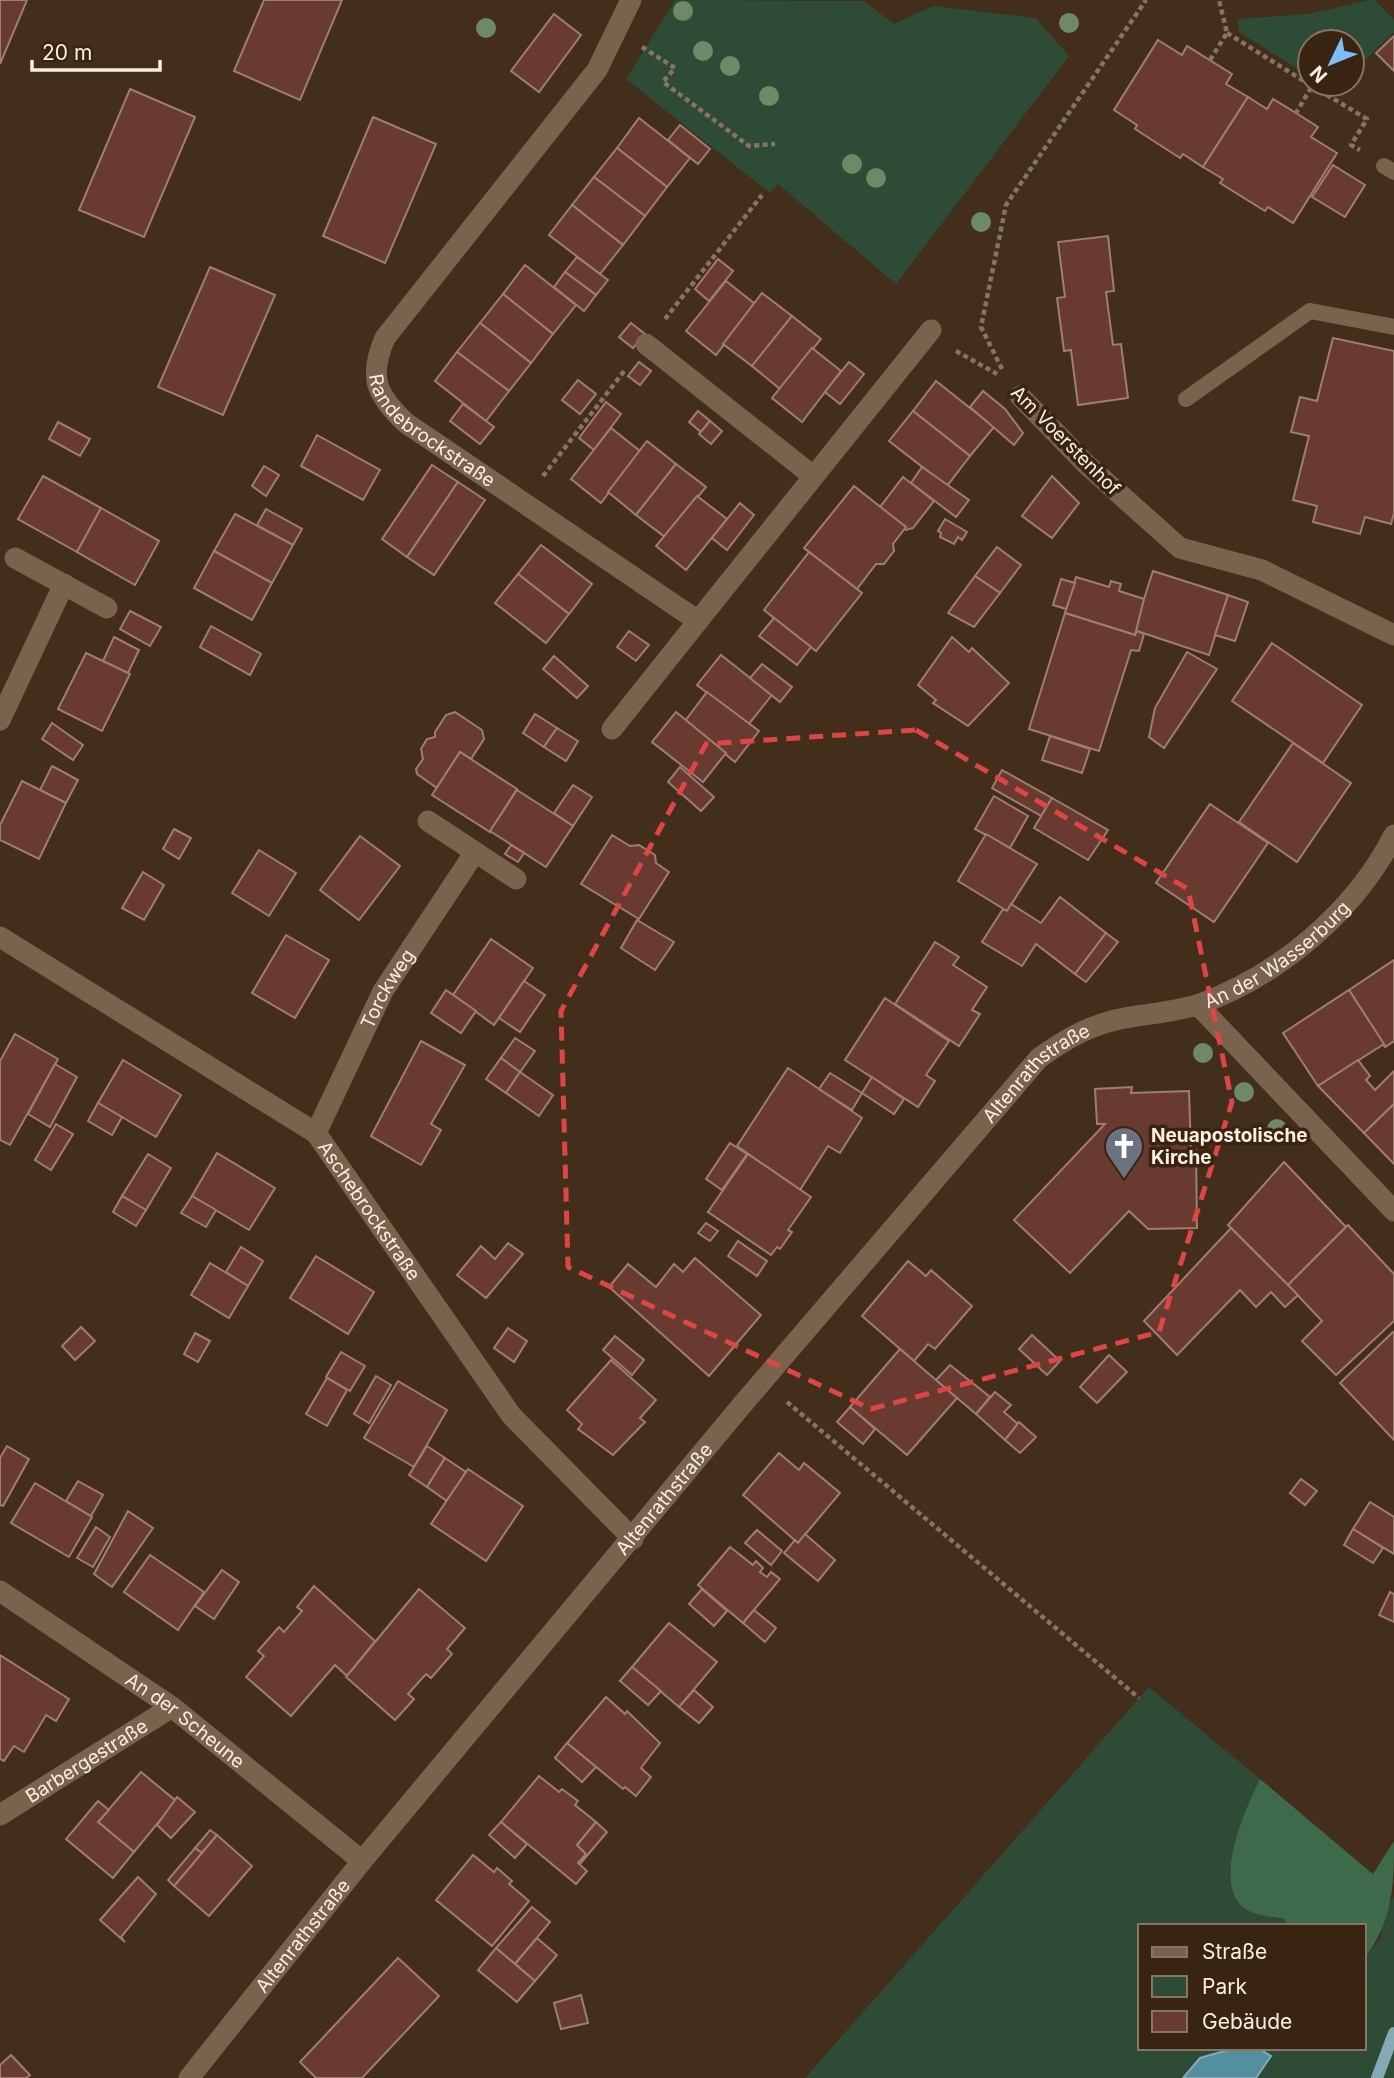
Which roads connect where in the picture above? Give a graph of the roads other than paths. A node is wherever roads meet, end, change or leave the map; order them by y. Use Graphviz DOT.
graph roads {
  1 [pos="631,0"];
  2 [pos="1394,327"];
  3 [pos="931,330"];
  4 [pos="646,344"];
  5 [pos="1020,396"];
  6 [pos="1186,398"];
  7 [pos="813,476"];
  8 [pos="15,558"];
  9 [pos="64,584"];
  10 [pos="107,608"];
  11 [pos="698,621"];
  12 [pos="1394,635"];
  13 [pos="0,720"];
  14 [pos="612,729"];
  15 [pos="428,821"];
  16 [pos="1394,835"];
  17 [pos="475,852"];
  18 [pos="516,879"];
  19 [pos="0,937"];
  20 [pos="1198,1004"];
  21 [pos="316,1133"];
  22 [pos="1394,1211"];
  23 [pos="633,1539"];
  24 [pos="0,1591"];
  25 [pos="172,1707"];
  26 [pos="0,1815"];
  27 [pos="362,1861"];
  28 [pos="188,2078"];
  1 -- 11 [label="street, Randebrockstraße"];
  2 -- 6 [label="lane"];
  3 -- 7 [label="street"];
  4 -- 7 [label="street"];
  5 -- 12 [label="street, Am Voerstenhof"];
  7 -- 11 [label="street"];
  8 -- 9 [label="street"];
  9 -- 10 [label="street"];
  9 -- 13 [label="street"];
  11 -- 14 [label="street"];
  15 -- 17 [label="street"];
  16 -- 20 [label="street, An der Wasserburg"];
  17 -- 18 [label="street"];
  17 -- 21 [label="street, Torckweg"];
  19 -- 21 [label="street, Aschebrockstraße"];
  20 -- 22 [label="street, An der Wasserburg"];
  20 -- 23 [label="street, Altenrathstraße"];
  21 -- 23 [label="street, Aschebrockstraße"];
  23 -- 27 [label="street, Altenrathstraße"];
  24 -- 25 [label="street, An der Scheune"];
  25 -- 26 [label="street, Barbergestraße"];
  25 -- 27 [label="street, An der Scheune"];
  27 -- 28 [label="street, Altenrathstraße"];
}
